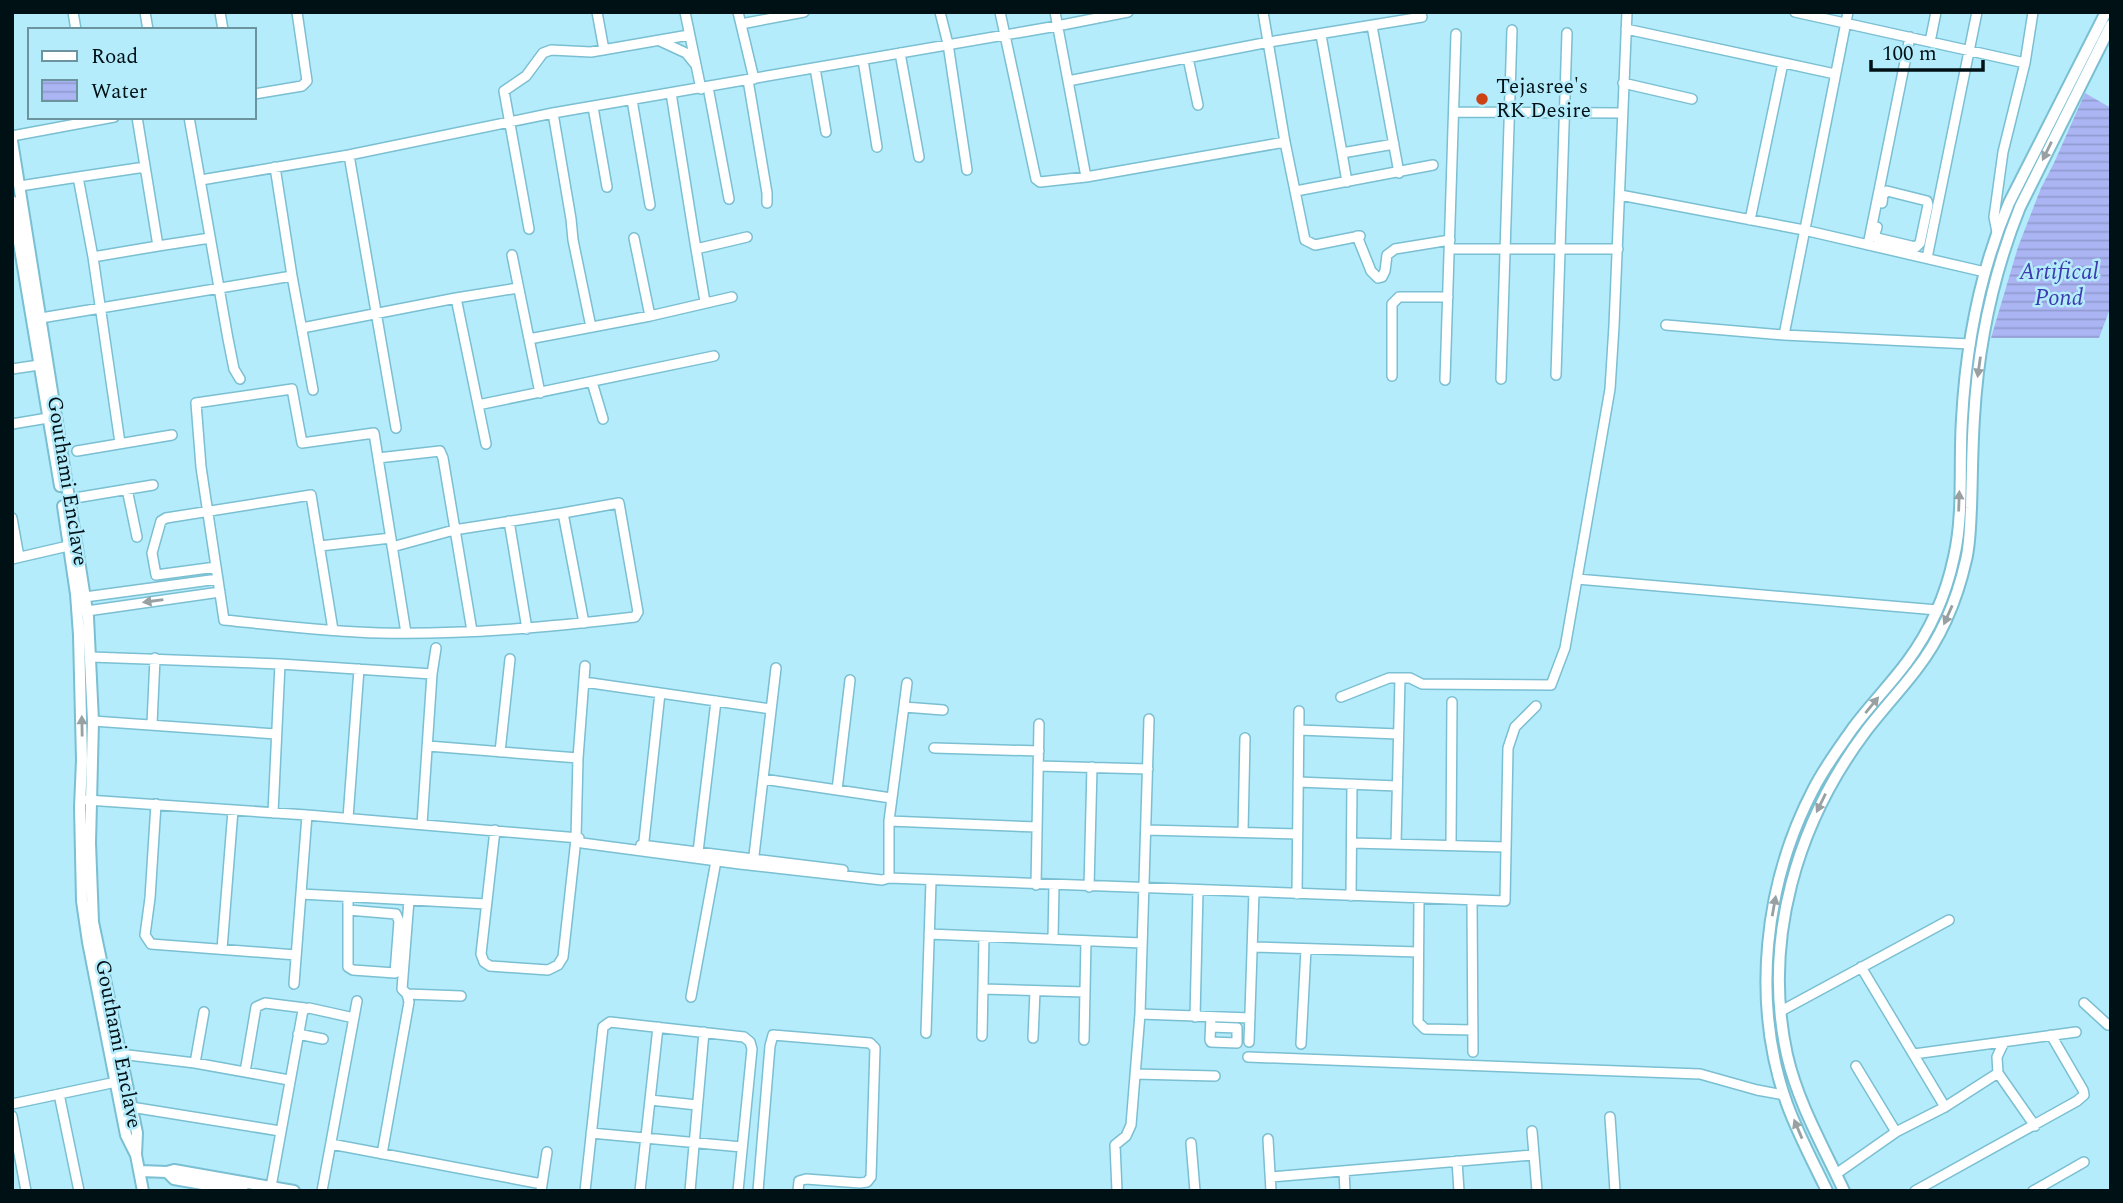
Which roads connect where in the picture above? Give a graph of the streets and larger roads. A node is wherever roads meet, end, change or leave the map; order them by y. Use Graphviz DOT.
graph roads {
  1 [pos="297,12"];
  2 [pos="597,12"];
  3 [pos="685,12"];
  4 [pos="738,12"];
  5 [pos="804,12"];
  6 [pos="940,12"];
  7 [pos="1000,12"];
  8 [pos="1055,12"];
  9 [pos="1128,12"];
  10 [pos="1264,12"];
  11 [pos="1627,12"];
  12 [pos="1795,12"];
  13 [pos="1848,12"];
  14 [pos="1936,12"];
  15 [pos="1978,12"];
  16 [pos="2106,12"];
  17 [pos="2034,13"];
  18 [pos="1422,17"];
  19 [pos="741,23"];
  20 [pos="1846,23"];
  21 [pos="2111,24"];
  22 [pos="1057,26"];
  23 [pos="1372,26"];
  24 [pos="1626,29"];
  25 [pos="1512,30"];
  26 [pos="1567,33"];
  27 [pos="1457,34"];
  28 [pos="689,35"];
  29 [pos="1004,35"];
  30 [pos="1321,35"];
  31 [pos="1910,37"];
  32 [pos="658,41"];
  33 [pos="1269,42"];
  34 [pos="1930,42"];
  35 [pos="948,44"];
  36 [pos="604,50"];
  37 [pos="1969,51"];
  38 [pos="900,53"];
  39 [pos="1188,58"];
  40 [pos="863,60"];
  41 [pos="1783,63"];
  42 [pos="2025,63"];
  43 [pos="696,65"];
  44 [pos="815,68"];
  45 [pos="1835,74"];
  46 [pos="751,79"];
  47 [pos="1068,81"];
  48 [pos="1623,83"];
  49 [pos="704,88"];
  50 [pos="671,93"];
  51 [pos="256,94"];
  52 [pos="1692,99"];
  53 [pos="632,100"];
  54 [pos="1198,105"];
  55 [pos="593,107"];
  56 [pos="1455,112"];
  57 [pos="1511,112"];
  58 [pos="1564,113"];
  59 [pos="1622,113"];
  60 [pos="553,114"];
  61 [pos="90,119"];
  62 [pos="137,119"];
  63 [pos="189,119"];
  64 [pos="509,123"];
  65 [pos="826,132"];
  66 [pos="12,136"];
  67 [pos="12,141"];
  68 [pos="1285,142"];
  69 [pos="1394,144"];
  70 [pos="877,147"];
  71 [pos="1342,153"];
  72 [pos="349,155"];
  73 [pos="919,157"];
  74 [pos="1433,165"];
  75 [pos="145,167"];
  76 [pos="275,167"];
  77 [pos="967,170"];
  78 [pos="1399,173"];
  79 [pos="78,177"];
  80 [pos="1086,177"];
  81 [pos="201,180"];
  82 [pos="1347,182"];
  83 [pos="20,186"];
  84 [pos="607,187"];
  85 [pos="1296,191"];
  86 [pos="1619,195"];
  87 [pos="729,199"];
  88 [pos="12,201"];
  89 [pos="767,204"];
  90 [pos="650,205"];
  91 [pos="1750,220"];
  92 [pos="528,229"];
  93 [pos="1804,230"];
  94 [pos="1997,232"];
  95 [pos="2008,236"];
  96 [pos="210,237"];
  97 [pos="747,237"];
  98 [pos="634,238"];
  99 [pos="1868,244"];
  100 [pos="1886,244"];
  101 [pos="1450,245"];
  102 [pos="158,246"];
  103 [pos="696,249"];
  104 [pos="1506,249"];
  105 [pos="1560,249"];
  106 [pos="1618,249"];
  107 [pos="1910,250"];
  108 [pos="512,255"];
  109 [pos="93,257"];
  110 [pos="1927,258"];
  111 [pos="1984,272"];
  112 [pos="292,276"];
  113 [pos="519,288"];
  114 [pos="219,289"];
  115 [pos="732,296"];
  116 [pos="1448,297"];
  117 [pos="456,298"];
  118 [pos="705,302"];
  119 [pos="100,308"];
  120 [pos="377,313"];
  121 [pos="650,316"];
  122 [pos="41,318"];
  123 [pos="1666,325"];
  124 [pos="591,327"];
  125 [pos="302,328"];
  126 [pos="1784,335"];
  127 [pos="529,339"];
  128 [pos="1970,344"];
  129 [pos="714,356"];
  130 [pos="38,365"];
  131 [pos="12,369"];
  132 [pos="1556,375"];
  133 [pos="1392,376"];
  134 [pos="240,379"];
  135 [pos="1501,379"];
  136 [pos="1446,380"];
  137 [pos="593,382"];
  138 [pos="313,390"];
  139 [pos="540,393"];
  140 [pos="478,405"];
  141 [pos="48,418"];
  142 [pos="603,419"];
  143 [pos="12,424"];
  144 [pos="396,428"];
  145 [pos="172,435"];
  146 [pos="120,443"];
  147 [pos="486,444"];
  148 [pos="77,450"];
  149 [pos="379,458"];
  150 [pos="153,485"];
  151 [pos="127,489"];
  152 [pos="69,499"];
  153 [pos="207,511"];
  154 [pos="563,513"];
  155 [pos="12,518"];
  156 [pos="509,521"];
  157 [pos="454,530"];
  158 [pos="137,537"];
  159 [pos="391,542"];
  160 [pos="68,546"];
  161 [pos="320,546"];
  162 [pos="15,558"];
  163 [pos="216,567"];
  164 [pos="218,579"];
  165 [pos="1577,579"];
  166 [pos="1947,583"];
  167 [pos="1959,584"];
  168 [pos="220,592"];
  169 [pos="85,597"];
  170 [pos="1937,610"];
  171 [pos="87,611"];
  172 [pos="584,623"];
  173 [pos="527,629"];
  174 [pos="333,630"];
  175 [pos="472,631"];
  176 [pos="406,633"];
  177 [pos="436,648"];
  178 [pos="91,657"];
  179 [pos="155,658"];
  180 [pos="510,659"];
  181 [pos="280,664"];
  182 [pos="585,666"];
  183 [pos="776,668"];
  184 [pos="359,669"];
  185 [pos="432,674"];
  186 [pos="1400,678"];
  187 [pos="850,680"];
  188 [pos="584,682"];
  189 [pos="907,682"];
  190 [pos="660,693"];
  191 [pos="1341,697"];
  192 [pos="716,701"];
  193 [pos="1452,702"];
  194 [pos="1536,706"];
  195 [pos="904,707"];
  196 [pos="771,709"];
  197 [pos="943,710"];
  198 [pos="1299,711"];
  199 [pos="1149,719"];
  200 [pos="93,721"];
  201 [pos="152,724"];
  202 [pos="1039,724"];
  203 [pos="1299,730"];
  204 [pos="276,734"];
  205 [pos="1398,734"];
  206 [pos="1245,738"];
  207 [pos="428,746"];
  208 [pos="934,748"];
  209 [pos="1039,751"];
  210 [pos="500,752"];
  211 [pos="579,758"];
  212 [pos="1038,766"];
  213 [pos="1092,767"];
  214 [pos="1148,769"];
  215 [pos="763,779"];
  216 [pos="1298,782"];
  217 [pos="1352,785"];
  218 [pos="1397,786"];
  219 [pos="837,790"];
  220 [pos="891,798"];
  221 [pos="85,800"];
  222 [pos="156,804"];
  223 [pos="233,810"];
  224 [pos="273,813"];
  225 [pos="307,815"];
  226 [pos="348,818"];
  227 [pos="888,821"];
  228 [pos="422,824"];
  229 [pos="1037,827"];
  230 [pos="495,830"];
  231 [pos="1146,830"];
  232 [pos="1243,832"];
  233 [pos="1297,834"];
  234 [pos="576,839"];
  235 [pos="1352,843"];
  236 [pos="1396,844"];
  237 [pos="1451,845"];
  238 [pos="1505,847"];
  239 [pos="643,848"];
  240 [pos="698,852"];
  241 [pos="716,861"];
  242 [pos="753,862"];
  243 [pos="889,878"];
  244 [pos="931,881"];
  245 [pos="1036,885"];
  246 [pos="1054,886"];
  247 [pos="1089,887"];
  248 [pos="1143,889"];
  249 [pos="1198,891"];
  250 [pos="1254,892"];
  251 [pos="301,894"];
  252 [pos="1297,894"];
  253 [pos="1351,896"];
  254 [pos="348,897"];
  255 [pos="1419,898"];
  256 [pos="409,900"];
  257 [pos="1472,900"];
  258 [pos="486,904"];
  259 [pos="348,910"];
  260 [pos="1949,920"];
  261 [pos="929,934"];
  262 [pos="984,937"];
  263 [pos="1053,939"];
  264 [pos="1086,941"];
  265 [pos="1142,943"];
  266 [pos="1252,947"];
  267 [pos="222,949"];
  268 [pos="1306,949"];
  269 [pos="1418,952"];
  270 [pos="296,955"];
  271 [pos="1861,967"];
  272 [pos="294,984"];
  273 [pos="983,989"];
  274 [pos="1035,991"];
  275 [pos="1085,992"];
  276 [pos="407,995"];
  277 [pos="461,996"];
  278 [pos="691,996"];
  279 [pos="357,1001"];
  280 [pos="2084,1003"];
  281 [pos="305,1008"];
  282 [pos="1781,1011"];
  283 [pos="204,1012"];
  284 [pos="1140,1014"];
  285 [pos="1195,1017"];
  286 [pos="354,1018"];
  287 [pos="1250,1018"];
  288 [pos="2111,1025"];
  289 [pos="657,1027"];
  290 [pos="1473,1030"];
  291 [pos="704,1032"];
  292 [pos="2076,1032"];
  293 [pos="926,1033"];
  294 [pos="298,1034"];
  295 [pos="2051,1035"];
  296 [pos="982,1036"];
  297 [pos="1033,1038"];
  298 [pos="323,1040"];
  299 [pos="1084,1040"];
  300 [pos="1249,1042"];
  301 [pos="2004,1042"];
  302 [pos="1301,1044"];
  303 [pos="1473,1052"];
  304 [pos="120,1054"];
  305 [pos="1914,1054"];
  306 [pos="1248,1057"];
  307 [pos="195,1063"];
  308 [pos="1856,1066"];
  309 [pos="245,1072"];
  310 [pos="1998,1073"];
  311 [pos="1135,1074"];
  312 [pos="1214,1076"];
  313 [pos="289,1080"];
  314 [pos="116,1082"];
  315 [pos="59,1094"];
  316 [pos="1784,1095"];
  317 [pos="650,1100"];
  318 [pos="12,1104"];
  319 [pos="698,1105"];
  320 [pos="131,1107"];
  321 [pos="1945,1107"];
  322 [pos="12,1116"];
  323 [pos="1610,1117"];
  324 [pos="2035,1126"];
  325 [pos="280,1131"];
  326 [pos="1532,1131"];
  327 [pos="1896,1132"];
  328 [pos="592,1133"];
  329 [pos="646,1138"];
  330 [pos="1268,1139"];
  331 [pos="694,1143"];
  332 [pos="1191,1143"];
  333 [pos="331,1144"];
  334 [pos="742,1147"];
  335 [pos="547,1152"];
  336 [pos="382,1154"];
  337 [pos="136,1155"];
  338 [pos="1533,1155"];
  339 [pos="1457,1161"];
  340 [pos="2084,1162"];
  341 [pos="141,1171"];
  342 [pos="1343,1171"];
  343 [pos="167,1172"];
  344 [pos="1836,1174"];
  345 [pos="1271,1177"];
  346 [pos="271,1187"];
  347 [pos="541,1187"];
  348 [pos="1927,1188"];
  349 [pos="26,1191"];
  350 [pos="79,1191"];
  351 [pos="143,1191"];
  352 [pos="243,1191"];
  353 [pos="294,1191"];
  354 [pos="322,1191"];
  355 [pos="585,1191"];
  356 [pos="640,1191"];
  357 [pos="690,1191"];
  358 [pos="738,1191"];
  359 [pos="758,1191"];
  360 [pos="798,1191"];
  361 [pos="1117,1191"];
  362 [pos="1195,1191"];
  363 [pos="1271,1191"];
  364 [pos="1345,1191"];
  365 [pos="1459,1191"];
  366 [pos="1537,1191"];
  367 [pos="1615,1191"];
  368 [pos="1827,1191"];
  369 [pos="1844,1191"];
  370 [pos="1915,1191"];
  371 [pos="2033,1191"];
  1 -- 51 [label="street"];
  2 -- 36 [label="street"];
  3 -- 28 [label="street"];
  4 -- 19 [label="street"];
  5 -- 19 [label="street"];
  6 -- 35 [label="street"];
  7 -- 29 [label="street"];
  8 -- 22 [label="street"];
  9 -- 22 [label="street"];
  10 -- 33 [label="street"];
  11 -- 24 [label="street"];
  12 -- 20 [label="street"];
  13 -- 20 [label="street"];
  14 -- 34 [label="street"];
  15 -- 37 [label="street"];
  16 -- 94 [label="street"];
  17 -- 42 [label="street"];
  18 -- 23 [label="street"];
  19 -- 46 [label="street"];
  20 -- 31 [label="street"];
  20 -- 45 [label="street"];
  21 -- 95 [label="street, one-way"];
  22 -- 29 [label="street"];
  22 -- 47 [label="street"];
  23 -- 30 [label="street"];
  23 -- 69 [label="street"];
  24 -- 41 [label="street"];
  24 -- 48 [label="street"];
  25 -- 57 [label="street"];
  26 -- 58 [label="street"];
  27 -- 56 [label="street"];
  28 -- 32 [label="street"];
  28 -- 43 [label="street"];
  29 -- 35 [label="street"];
  29 -- 80 [label="street"];
  30 -- 33 [label="street"];
  30 -- 71 [label="street"];
  31 -- 34 [label="street"];
  31 -- 99 [label="street"];
  32 -- 36 [label="street"];
  32 -- 43 [label="street"];
  33 -- 39 [label="street"];
  33 -- 68 [label="street"];
  34 -- 37 [label="street"];
  35 -- 38 [label="street"];
  35 -- 77 [label="street"];
  36 -- 64 [label="street"];
  37 -- 42 [label="street"];
  37 -- 110 [label="street"];
  38 -- 40 [label="street"];
  38 -- 73 [label="street"];
  39 -- 47 [label="street"];
  39 -- 54 [label="street"];
  40 -- 44 [label="street"];
  40 -- 70 [label="street"];
  41 -- 45 [label="street"];
  41 -- 91 [label="street"];
  42 -- 94 [label="street"];
  43 -- 49 [label="street"];
  44 -- 46 [label="street"];
  44 -- 65 [label="street"];
  45 -- 93 [label="street"];
  46 -- 49 [label="street"];
  46 -- 89 [label="street"];
  47 -- 80 [label="street"];
  48 -- 52 [label="street"];
  48 -- 59 [label="street"];
  49 -- 50 [label="street"];
  49 -- 87 [label="street"];
  50 -- 53 [label="street"];
  50 -- 103 [label="street"];
  53 -- 55 [label="street"];
  53 -- 90 [label="street"];
  55 -- 60 [label="street"];
  55 -- 84 [label="street"];
  56 -- 57 [label="street"];
  56 -- 101 [label="street"];
  57 -- 58 [label="street"];
  57 -- 104 [label="street"];
  58 -- 59 [label="street"];
  58 -- 105 [label="street"];
  59 -- 86 [label="street"];
  60 -- 64 [label="street"];
  60 -- 124 [label="street"];
  61 -- 66 [label="street"];
  62 -- 75 [label="street"];
  63 -- 81 [label="street"];
  64 -- 72 [label="street"];
  64 -- 92 [label="street"];
  67 -- 83 [label="street, Gouthami Enclave"];
  68 -- 80 [label="street"];
  68 -- 85 [label="street"];
  69 -- 71 [label="street"];
  69 -- 78 [label="street"];
  71 -- 82 [label="street"];
  72 -- 76 [label="street"];
  72 -- 120 [label="street"];
  74 -- 78 [label="street"];
  75 -- 79 [label="street"];
  75 -- 102 [label="street"];
  76 -- 81 [label="street"];
  76 -- 112 [label="street"];
  78 -- 82 [label="street"];
  79 -- 83 [label="street"];
  79 -- 109 [label="street"];
  81 -- 96 [label="street"];
  82 -- 85 [label="street"];
  83 -- 122 [label="street, Gouthami Enclave"];
  85 -- 101 [label="street"];
  86 -- 91 [label="street"];
  86 -- 106 [label="street"];
  88 -- 130 [label="street, Gouthami Enclave"];
  91 -- 93 [label="street"];
  93 -- 99 [label="street"];
  93 -- 126 [label="street"];
  94 -- 95 [label="street"];
  94 -- 111 [label="street"];
  95 -- 167 [label="street, one-way"];
  96 -- 102 [label="street"];
  96 -- 114 [label="street"];
  97 -- 103 [label="street"];
  98 -- 121 [label="street"];
  99 -- 100 [label="street"];
  100 -- 107 [label="street"];
  100 -- 107 [label="street"];
  101 -- 104 [label="street"];
  101 -- 116 [label="street"];
  102 -- 109 [label="street"];
  103 -- 118 [label="street"];
  104 -- 105 [label="street"];
  104 -- 135 [label="street"];
  105 -- 106 [label="street"];
  105 -- 132 [label="street"];
  106 -- 165 [label="street"];
  107 -- 110 [label="street"];
  108 -- 113 [label="street"];
  109 -- 119 [label="street"];
  110 -- 111 [label="street"];
  111 -- 128 [label="street"];
  112 -- 114 [label="street"];
  112 -- 125 [label="street"];
  113 -- 117 [label="street"];
  113 -- 127 [label="street"];
  114 -- 119 [label="street"];
  114 -- 134 [label="street"];
  115 -- 118 [label="street"];
  116 -- 133 [label="street"];
  116 -- 136 [label="street"];
  117 -- 120 [label="street"];
  117 -- 140 [label="street"];
  118 -- 121 [label="street"];
  119 -- 122 [label="street"];
  119 -- 146 [label="street"];
  120 -- 125 [label="street"];
  120 -- 144 [label="street"];
  121 -- 124 [label="street"];
  122 -- 152 [label="street, Gouthami Enclave"];
  123 -- 126 [label="street"];
  124 -- 127 [label="street"];
  125 -- 138 [label="street"];
  126 -- 128 [label="street"];
  127 -- 139 [label="street"];
  166 -- 128 [label="street, one-way"];
  129 -- 137 [label="street"];
  130 -- 131 [label="street"];
  130 -- 141 [label="street, Gouthami Enclave"];
  137 -- 139 [label="street"];
  137 -- 142 [label="street"];
  139 -- 140 [label="street"];
  140 -- 147 [label="street"];
  141 -- 143 [label="street"];
  141 -- 160 [label="street, Gouthami Enclave"];
  145 -- 146 [label="street"];
  146 -- 148 [label="street"];
  149 -- 153 [label="street"];
  149 -- 157 [label="street"];
  149 -- 159 [label="street"];
  150 -- 151 [label="street"];
  151 -- 152 [label="street"];
  151 -- 158 [label="street"];
  152 -- 169 [label="street, Gouthami Enclave"];
  153 -- 161 [label="street"];
  153 -- 163 [label="street"];
  153 -- 163 [label="street"];
  154 -- 156 [label="street"];
  154 -- 172 [label="street"];
  154 -- 172 [label="street"];
  155 -- 162 [label="street"];
  156 -- 157 [label="street"];
  156 -- 173 [label="street"];
  157 -- 159 [label="street"];
  157 -- 175 [label="street"];
  159 -- 161 [label="street"];
  159 -- 176 [label="street"];
  160 -- 162 [label="street"];
  221 -- 160 [label="street, Gouthami Enclave, one-way"];
  161 -- 174 [label="street"];
  163 -- 164 [label="street"];
  164 -- 168 [label="street"];
  164 -- 169 [label="street"];
  165 -- 170 [label="street"];
  165 -- 186 [label="street"];
  166 -- 167 [label="street"];
  166 -- 170 [label="street"];
  167 -- 282 [label="street, one-way"];
  168 -- 171 [label="street, one-way"];
  168 -- 174 [label="street"];
  169 -- 171 [label="street, Gouthami Enclave"];
  316 -- 170 [label="street, one-way"];
  171 -- 178 [label="street, Gouthami Enclave"];
  172 -- 173 [label="street"];
  173 -- 175 [label="street"];
  174 -- 176 [label="street"];
  175 -- 176 [label="street"];
  177 -- 185 [label="street"];
  178 -- 179 [label="street"];
  178 -- 200 [label="street, Gouthami Enclave"];
  179 -- 181 [label="street"];
  179 -- 201 [label="street"];
  180 -- 210 [label="street"];
  181 -- 184 [label="street"];
  181 -- 204 [label="street"];
  182 -- 188 [label="street"];
  183 -- 196 [label="street"];
  184 -- 185 [label="street"];
  184 -- 226 [label="street"];
  185 -- 207 [label="street"];
  186 -- 191 [label="street"];
  186 -- 205 [label="street"];
  187 -- 219 [label="street"];
  188 -- 190 [label="street"];
  188 -- 211 [label="street"];
  189 -- 195 [label="street"];
  190 -- 192 [label="street"];
  190 -- 239 [label="street"];
  192 -- 196 [label="street"];
  192 -- 240 [label="street"];
  193 -- 237 [label="street"];
  194 -- 238 [label="street"];
  195 -- 197 [label="street"];
  195 -- 220 [label="street"];
  196 -- 215 [label="street"];
  198 -- 203 [label="street"];
  199 -- 214 [label="street"];
  200 -- 201 [label="street"];
  200 -- 221 [label="street, Gouthami Enclave"];
  201 -- 204 [label="street"];
  202 -- 209 [label="street"];
  203 -- 205 [label="street"];
  203 -- 216 [label="street"];
  204 -- 224 [label="street"];
  205 -- 218 [label="street"];
  206 -- 232 [label="street"];
  207 -- 210 [label="street"];
  207 -- 228 [label="street"];
  208 -- 209 [label="street"];
  209 -- 212 [label="street"];
  210 -- 211 [label="street"];
  211 -- 234 [label="street"];
  212 -- 213 [label="street"];
  212 -- 229 [label="street"];
  213 -- 214 [label="street"];
  213 -- 247 [label="street"];
  214 -- 231 [label="street"];
  215 -- 219 [label="street"];
  215 -- 242 [label="street"];
  216 -- 217 [label="street"];
  216 -- 233 [label="street"];
  217 -- 218 [label="street"];
  217 -- 235 [label="street"];
  218 -- 236 [label="street"];
  219 -- 220 [label="street"];
  220 -- 227 [label="street"];
  221 -- 222 [label="street"];
  221 -- 304 [label="street, Gouthami Enclave"];
  221 -- 314 [label="street, Gouthami Enclave"];
  222 -- 223 [label="street"];
  222 -- 267 [label="street"];
  223 -- 224 [label="street"];
  223 -- 267 [label="street"];
  224 -- 225 [label="street"];
  225 -- 226 [label="street"];
  225 -- 251 [label="street"];
  226 -- 228 [label="street"];
  227 -- 229 [label="street"];
  227 -- 243 [label="street"];
  228 -- 230 [label="street"];
  229 -- 245 [label="street"];
  230 -- 234 [label="street"];
  230 -- 258 [label="street"];
  231 -- 232 [label="street"];
  231 -- 248 [label="street"];
  232 -- 233 [label="street"];
  233 -- 252 [label="street"];
  234 -- 239 [label="street"];
  234 -- 258 [label="street"];
  235 -- 236 [label="street"];
  235 -- 253 [label="street"];
  236 -- 237 [label="street"];
  237 -- 238 [label="street"];
  238 -- 257 [label="street"];
  239 -- 240 [label="street"];
  239 -- 241 [label="street"];
  240 -- 242 [label="street"];
  241 -- 242 [label="street"];
  241 -- 278 [label="street"];
  242 -- 243 [label="street"];
  243 -- 244 [label="street"];
  244 -- 245 [label="street"];
  244 -- 261 [label="street"];
  245 -- 246 [label="street"];
  246 -- 247 [label="street"];
  246 -- 263 [label="street"];
  247 -- 248 [label="street"];
  248 -- 249 [label="street"];
  248 -- 265 [label="street"];
  249 -- 250 [label="street"];
  249 -- 285 [label="street"];
  250 -- 252 [label="street"];
  250 -- 266 [label="street"];
  251 -- 254 [label="street"];
  251 -- 270 [label="street"];
  252 -- 253 [label="street"];
  253 -- 255 [label="street"];
  254 -- 256 [label="street"];
  254 -- 259 [label="street"];
  255 -- 257 [label="street"];
  255 -- 269 [label="street"];
  256 -- 258 [label="street"];
  256 -- 276 [label="street"];
  257 -- 290 [label="street"];
  259 -- 259 [label="street"];
  260 -- 271 [label="street"];
  261 -- 262 [label="street"];
  261 -- 293 [label="street"];
  262 -- 263 [label="street"];
  262 -- 273 [label="street"];
  263 -- 264 [label="street"];
  264 -- 265 [label="street"];
  264 -- 275 [label="street"];
  265 -- 284 [label="street"];
  266 -- 268 [label="street"];
  266 -- 287 [label="street"];
  267 -- 270 [label="street"];
  268 -- 269 [label="street"];
  268 -- 302 [label="street"];
  269 -- 290 [label="street"];
  270 -- 272 [label="street"];
  271 -- 282 [label="street"];
  271 -- 305 [label="street"];
  273 -- 274 [label="street"];
  273 -- 296 [label="street"];
  274 -- 275 [label="street"];
  274 -- 297 [label="street"];
  275 -- 299 [label="street"];
  276 -- 277 [label="street"];
  276 -- 336 [label="street"];
  279 -- 286 [label="street"];
  280 -- 288 [label="street"];
  281 -- 286 [label="street"];
  281 -- 294 [label="street"];
  281 -- 309 [label="street"];
  282 -- 344 [label="street"];
  283 -- 307 [label="street"];
  284 -- 285 [label="street"];
  284 -- 311 [label="street"];
  285 -- 287 [label="street"];
  286 -- 333 [label="street"];
  287 -- 300 [label="street"];
  289 -- 291 [label="street"];
  289 -- 317 [label="street"];
  289 -- 328 [label="street"];
  290 -- 303 [label="street"];
  291 -- 319 [label="street"];
  291 -- 334 [label="street"];
  292 -- 295 [label="street"];
  294 -- 298 [label="street"];
  294 -- 313 [label="street"];
  295 -- 301 [label="street"];
  295 -- 324 [label="street"];
  301 -- 305 [label="street"];
  301 -- 310 [label="street"];
  304 -- 307 [label="street"];
  304 -- 320 [label="street, Gouthami Enclave"];
  305 -- 321 [label="street"];
  306 -- 316 [label="street"];
  307 -- 309 [label="street"];
  308 -- 327 [label="street"];
  309 -- 313 [label="street"];
  310 -- 321 [label="street"];
  310 -- 324 [label="street"];
  311 -- 312 [label="street"];
  311 -- 361 [label="street"];
  313 -- 325 [label="street"];
  314 -- 315 [label="street"];
  314 -- 337 [label="street, Gouthami Enclave"];
  315 -- 318 [label="street"];
  315 -- 350 [label="street"];
  368 -- 316 [label="street, one-way"];
  317 -- 319 [label="street"];
  317 -- 329 [label="street"];
  319 -- 331 [label="street"];
  320 -- 325 [label="street"];
  320 -- 337 [label="street, Gouthami Enclave"];
  321 -- 327 [label="street"];
  322 -- 349 [label="street"];
  323 -- 367 [label="street"];
  324 -- 348 [label="street"];
  325 -- 346 [label="street"];
  326 -- 338 [label="street"];
  327 -- 344 [label="street"];
  328 -- 329 [label="street"];
  328 -- 355 [label="street"];
  329 -- 331 [label="street"];
  329 -- 356 [label="street"];
  330 -- 345 [label="street"];
  331 -- 334 [label="street"];
  331 -- 357 [label="street"];
  332 -- 362 [label="street"];
  333 -- 336 [label="street"];
  333 -- 354 [label="street"];
  334 -- 358 [label="street"];
  335 -- 347 [label="street"];
  336 -- 347 [label="street"];
  337 -- 341 [label="street"];
  338 -- 339 [label="street"];
  338 -- 366 [label="street"];
  339 -- 342 [label="street"];
  339 -- 365 [label="street"];
  340 -- 371 [label="street"];
  341 -- 343 [label="street"];
  341 -- 351 [label="street"];
  342 -- 345 [label="street"];
  342 -- 364 [label="street"];
  343 -- 346 [label="street"];
  343 -- 352 [label="street"];
  344 -- 369 [label="street"];
  345 -- 363 [label="street"];
  346 -- 353 [label="street"];
  348 -- 370 [label="street"];
  359 -- 360 [label="street"];
}
